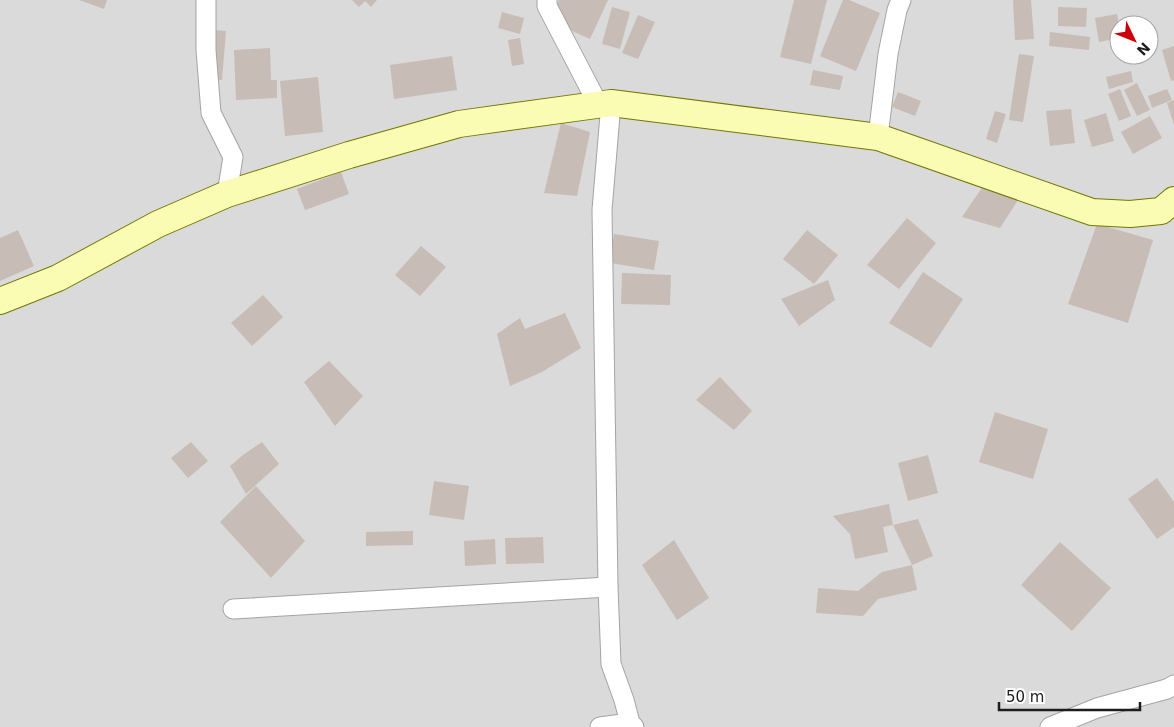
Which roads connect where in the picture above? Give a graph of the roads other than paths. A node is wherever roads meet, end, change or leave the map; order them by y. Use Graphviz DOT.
graph roads {
  1 [pos="206,0"];
  2 [pos="547,0"];
  3 [pos="901,0"];
  4 [pos="605,104"];
  5 [pos="878,137"];
  6 [pos="226,194"];
  7 [pos="1174,200"];
  8 [pos="0,301"];
  9 [pos="608,587"];
  10 [pos="233,609"];
  11 [pos="1174,685"];
  12 [pos="632,725"];
  13 [pos="600,727"];
  14 [pos="1050,727"];
  1 -- 6 [label="street"];
  2 -- 4 [label="street"];
  3 -- 5 [label="street"];
  4 -- 5 [label="street"];
  4 -- 6 [label="street"];
  4 -- 9 [label="street"];
  5 -- 7 [label="street"];
  6 -- 8 [label="street"];
  9 -- 10 [label="street"];
  9 -- 12 [label="street"];
  11 -- 14 [label="street"];
  12 -- 13 [label="street"];
}
